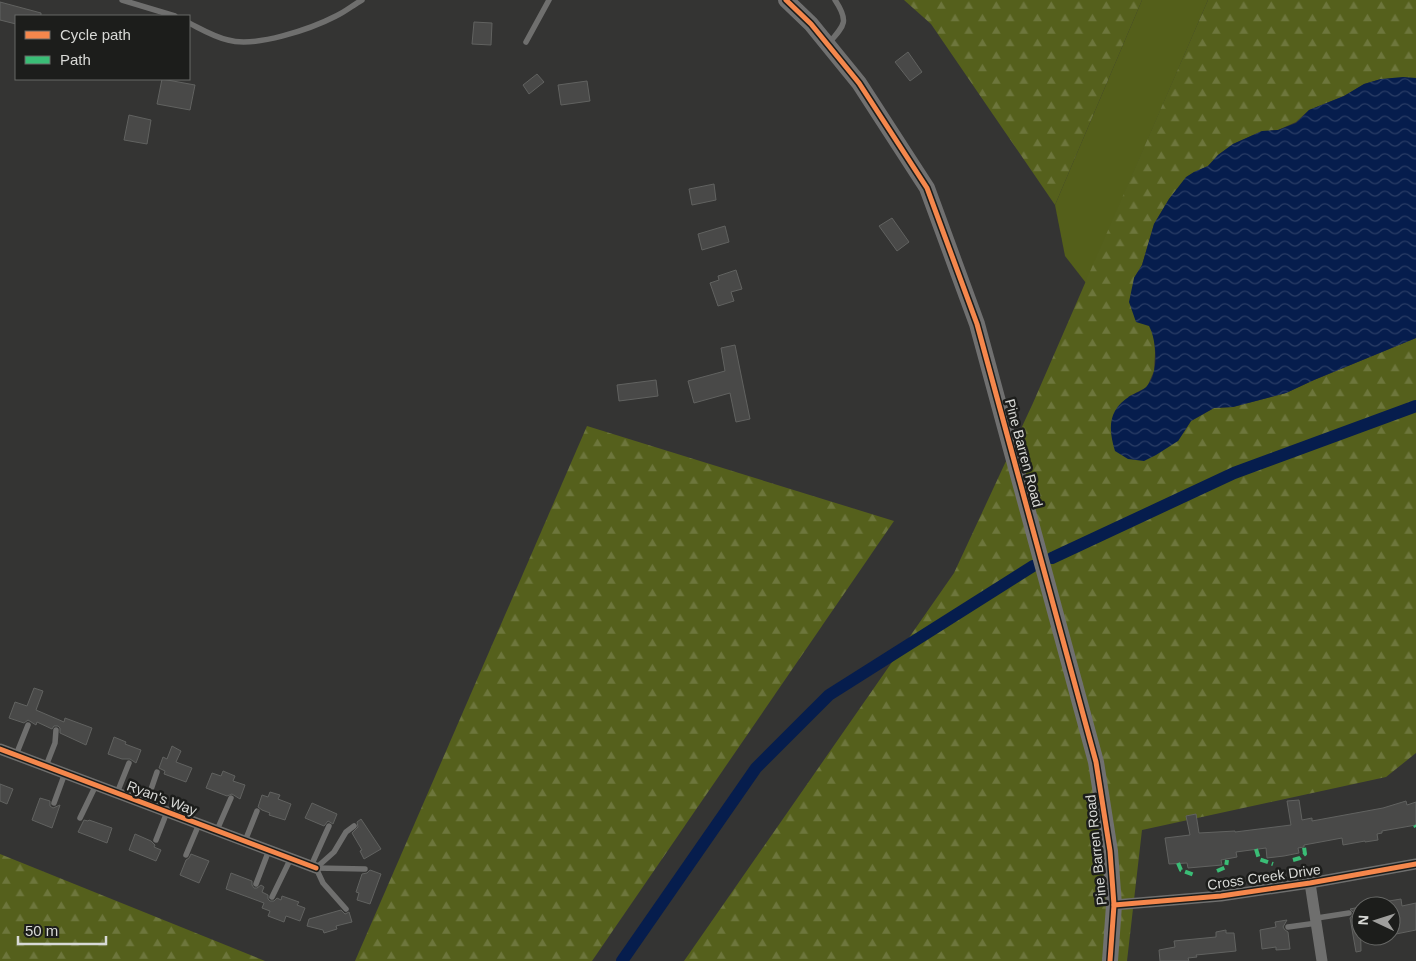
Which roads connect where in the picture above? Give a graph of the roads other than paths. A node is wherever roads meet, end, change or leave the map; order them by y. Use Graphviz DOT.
graph roads {
  1 [pos="122,0"];
  2 [pos="362,0"];
  3 [pos="549,0"];
  4 [pos="786,0"];
  5 [pos="835,0"];
  6 [pos="172,15"];
  7 [pos="190,23"];
  8 [pos="526,42"];
  9 [pos="828,44"];
  10 [pos="28,725"];
  11 [pos="56,730"];
  12 [pos="0,749"];
  13 [pos="16,755"];
  14 [pos="129,763"];
  15 [pos="46,766"];
  16 [pos="157,772"];
  17 [pos="65,773"];
  18 [pos="96,785"];
  19 [pos="117,793"];
  20 [pos="230,798"];
  21 [pos="54,803"];
  22 [pos="146,804"];
  23 [pos="257,811"];
  24 [pos="166,812"];
  25 [pos="80,818"];
  26 [pos="199,824"];
  27 [pos="329,826"];
  28 [pos="354,826"];
  29 [pos="217,830"];
  30 [pos="156,840"];
  31 [pos="245,841"];
  32 [pos="269,850"];
  33 [pos="186,854"];
  34 [pos="291,858"];
  35 [pos="1416,864"];
  36 [pos="313,867"];
  37 [pos="365,869"];
  38 [pos="1310,883"];
  39 [pos="256,884"];
  40 [pos="272,897"];
  41 [pos="1114,905"];
  42 [pos="346,909"];
  43 [pos="1349,913"];
  44 [pos="1317,921"];
  45 [pos="1288,927"];
  46 [pos="1110,961"];
  47 [pos="1322,961"];
  1 -- 6 [label="lane"];
  2 -- 7 [label="lane"];
  3 -- 8 [label="lane"];
  4 -- 9 [label="main road, Pine Barren Road"];
  5 -- 9 [label="lane"];
  9 -- 41 [label="main road, Pine Barren Road"];
  10 -- 13 [label="lane"];
  11 -- 15 [label="lane"];
  12 -- 13 [label="street, Ryan's Way"];
  13 -- 15 [label="street, Ryan's Way"];
  14 -- 19 [label="lane"];
  15 -- 17 [label="street, Ryan's Way"];
  16 -- 22 [label="lane"];
  17 -- 18 [label="street, Ryan's Way"];
  17 -- 21 [label="lane"];
  18 -- 19 [label="street, Ryan's Way"];
  18 -- 25 [label="lane"];
  19 -- 22 [label="street, Ryan's Way"];
  20 -- 29 [label="lane"];
  22 -- 24 [label="street, Ryan's Way"];
  23 -- 31 [label="lane"];
  24 -- 26 [label="street, Ryan's Way"];
  24 -- 30 [label="lane"];
  26 -- 29 [label="street, Ryan's Way"];
  26 -- 33 [label="lane"];
  27 -- 36 [label="lane"];
  28 -- 36 [label="lane"];
  29 -- 31 [label="street, Ryan's Way"];
  31 -- 32 [label="street, Ryan's Way"];
  32 -- 34 [label="street, Ryan's Way"];
  32 -- 39 [label="lane"];
  34 -- 36 [label="street, Ryan's Way"];
  34 -- 40 [label="lane"];
  35 -- 38 [label="street, Cross Creek Drive"];
  36 -- 37 [label="lane"];
  36 -- 42 [label="lane"];
  38 -- 41 [label="street, Cross Creek Drive"];
  38 -- 44 [label="street"];
  41 -- 46 [label="main road, Pine Barren Road"];
  43 -- 44 [label="lane"];
  44 -- 45 [label="lane"];
  44 -- 47 [label="street"];
}
